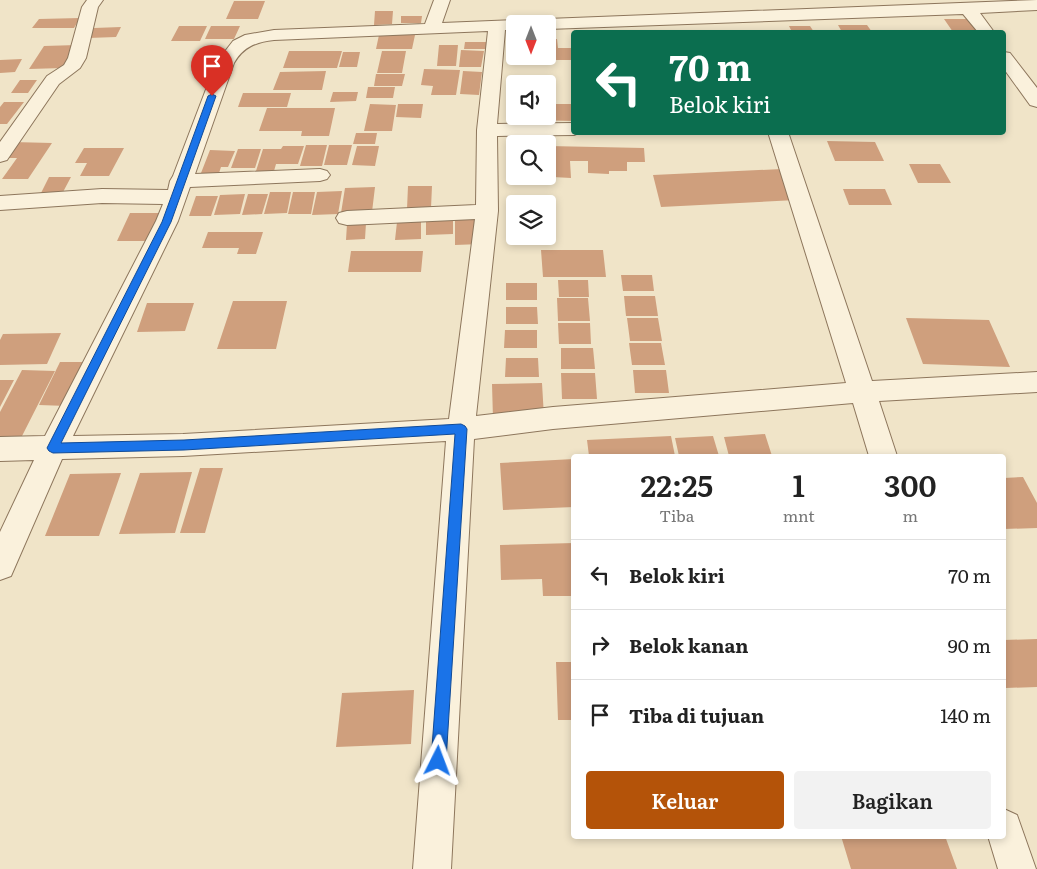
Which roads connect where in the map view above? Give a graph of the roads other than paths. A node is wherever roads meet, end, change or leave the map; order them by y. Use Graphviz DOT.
graph roads {
  1 [pos="95,0"];
  2 [pos="442,0"];
  3 [pos="1037,5"];
  4 [pos="968,9"];
  5 [pos="556,24"];
  6 [pos="506,25"];
  7 [pos="742,25"];
  8 [pos="432,27"];
  9 [pos="984,30"];
  10 [pos="1006,60"];
  11 [pos="1037,101"];
  12 [pos="571,129"];
  13 [pos="487,130"];
  14 [pos="779,135"];
  15 [pos="0,156"];
  16 [pos="320,175"];
  17 [pos="178,189"];
  18 [pos="0,203"];
  19 [pos="487,211"];
  20 [pos="347,218"];
  21 [pos="1037,382"];
  22 [pos="862,392"];
  23 [pos="461,429"];
  24 [pos="53,448"];
  25 [pos="0,449"];
  26 [pos="882,454"];
  27 [pos="0,566"];
  28 [pos="1006,834"];
  29 [pos="432,869"];
  30 [pos="1017,869"];
  1 -- 15 [label="street"];
  2 -- 8 [label="street"];
  3 -- 4 [label="street"];
  4 -- 7 [label="street"];
  4 -- 9 [label="street"];
  5 -- 7 [label="street"];
  6 -- 8 [label="street"];
  6 -- 13 [label="street"];
  8 -- 17 [label="street"];
  10 -- 11 [label="street"];
  12 -- 13 [label="street"];
  13 -- 19 [label="street"];
  14 -- 22 [label="street"];
  16 -- 17 [label="street"];
  17 -- 18 [label="street"];
  17 -- 24 [label="street"];
  19 -- 20 [label="street"];
  19 -- 23 [label="street"];
  21 -- 22 [label="street"];
  22 -- 23 [label="street"];
  22 -- 26 [label="street"];
  23 -- 24 [label="street"];
  23 -- 29 [label="street"];
  24 -- 25 [label="street"];
  24 -- 27 [label="street"];
  28 -- 30 [label="street"];
}
